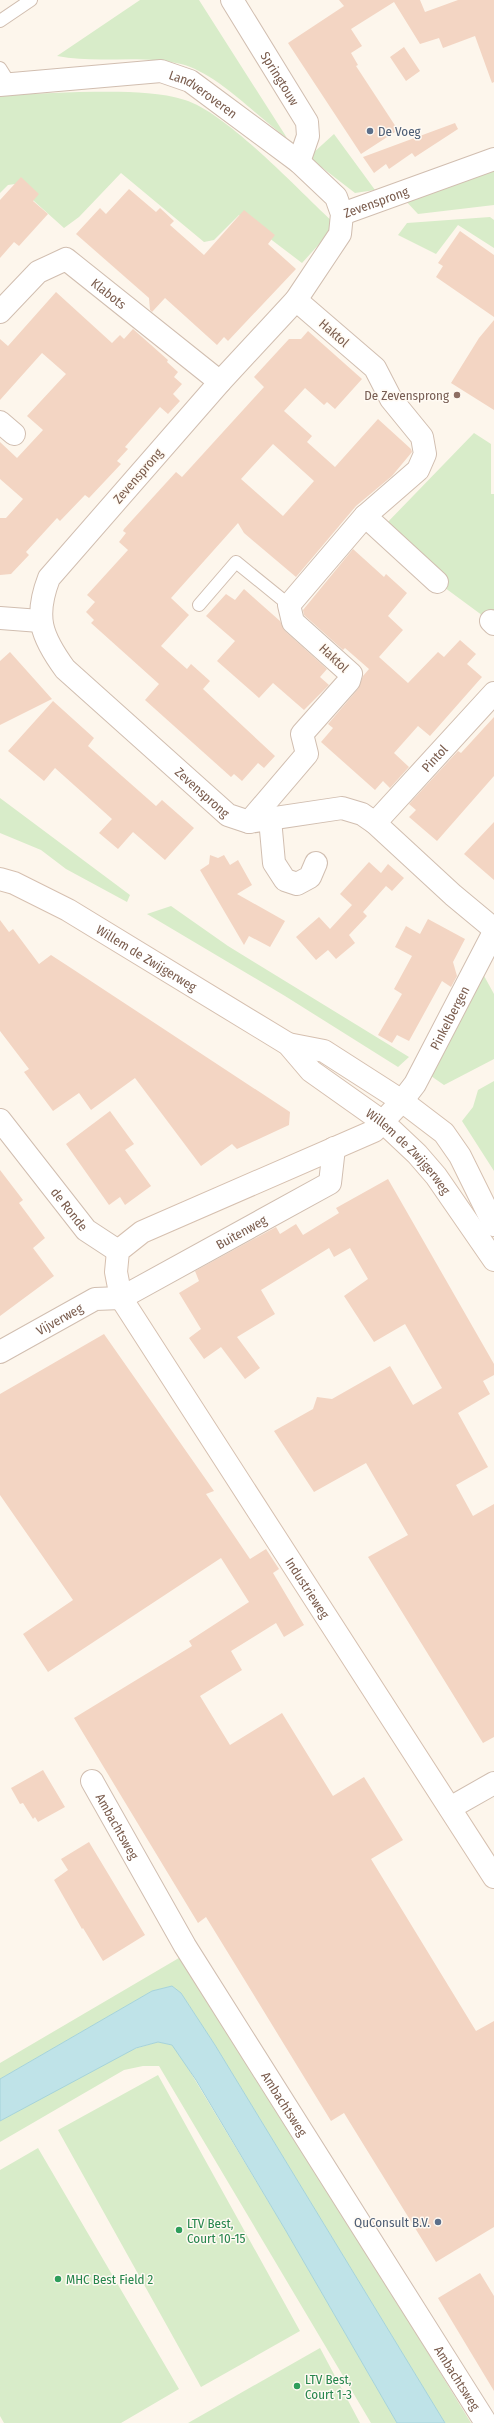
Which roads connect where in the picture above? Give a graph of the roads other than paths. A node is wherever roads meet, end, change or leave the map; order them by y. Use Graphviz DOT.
graph roads {
  1 [pos="31,0"];
  2 [pos="232,0"];
  3 [pos="0,21"];
  4 [pos="3,79"];
  5 [pos="494,159"];
  6 [pos="299,162"];
  7 [pos="342,214"];
  8 [pos="296,300"];
  9 [pos="0,312"];
  10 [pos="220,382"];
  11 [pos="365,516"];
  12 [pos="436,582"];
  13 [pos="198,605"];
  14 [pos="289,605"];
  15 [pos="40,620"];
  16 [pos="3,622"];
  17 [pos="494,693"];
  18 [pos="270,819"];
  19 [pos="249,822"];
  20 [pos="375,823"];
  21 [pos="316,863"];
  22 [pos="0,879"];
  23 [pos="494,930"];
  24 [pos="288,1044"];
  25 [pos="402,1101"];
  26 [pos="0,1120"];
  27 [pos="383,1122"];
  28 [pos="334,1148"];
  29 [pos="494,1225"];
  30 [pos="118,1251"];
  31 [pos="494,1260"];
  32 [pos="121,1298"];
  33 [pos="0,1352"];
  34 [pos="92,1781"];
  35 [pos="494,1783"];
  36 [pos="450,1808"];
  37 [pos="494,1877"];
  38 [pos="486,2423"];
  1 -- 3 [label="lane"];
  2 -- 6 [label="street, Springtouw"];
  4 -- 6 [label="street, Landveroveren"];
  5 -- 7 [label="street, Zevensprong"];
  6 -- 7 [label="street, Landveroveren"];
  7 -- 8 [label="street, Zevensprong"];
  8 -- 10 [label="street, Zevensprong"];
  8 -- 11 [label="street, Haktol"];
  9 -- 10 [label="street, Klabots"];
  10 -- 15 [label="street, Zevensprong"];
  11 -- 12 [label="street"];
  11 -- 14 [label="street, Haktol"];
  13 -- 14 [label="lane"];
  14 -- 19 [label="street, Haktol"];
  15 -- 16 [label="street"];
  15 -- 19 [label="street, Zevensprong"];
  17 -- 20 [label="street, Pintol"];
  18 -- 19 [label="street, Zevensprong"];
  18 -- 20 [label="street, Zevensprong"];
  18 -- 21 [label="street"];
  20 -- 23 [label="street, Zevensprong"];
  22 -- 24 [label="street, Willem de Zwijgerweg"];
  23 -- 25 [label="street, Pinkelbergen"];
  24 -- 25 [label="street, Willem de Zwijgerweg"];
  24 -- 27 [label="street, Willem de Zwijgerweg"];
  25 -- 27 [label="street, Pinkelbergen"];
  25 -- 29 [label="street, Willem de Zwijgerweg"];
  26 -- 30 [label="street, de Ronde"];
  27 -- 28 [label="street"];
  27 -- 31 [label="street, Willem de Zwijgerweg"];
  28 -- 30 [label="street"];
  28 -- 32 [label="street, Buitenweg"];
  30 -- 32 [label="street"];
  32 -- 33 [label="street, Vijverweg"];
  32 -- 36 [label="street, Industrieweg"];
  34 -- 38 [label="street, Ambachtsweg"];
  35 -- 36 [label="street"];
  36 -- 37 [label="street, Industrieweg"];
}
